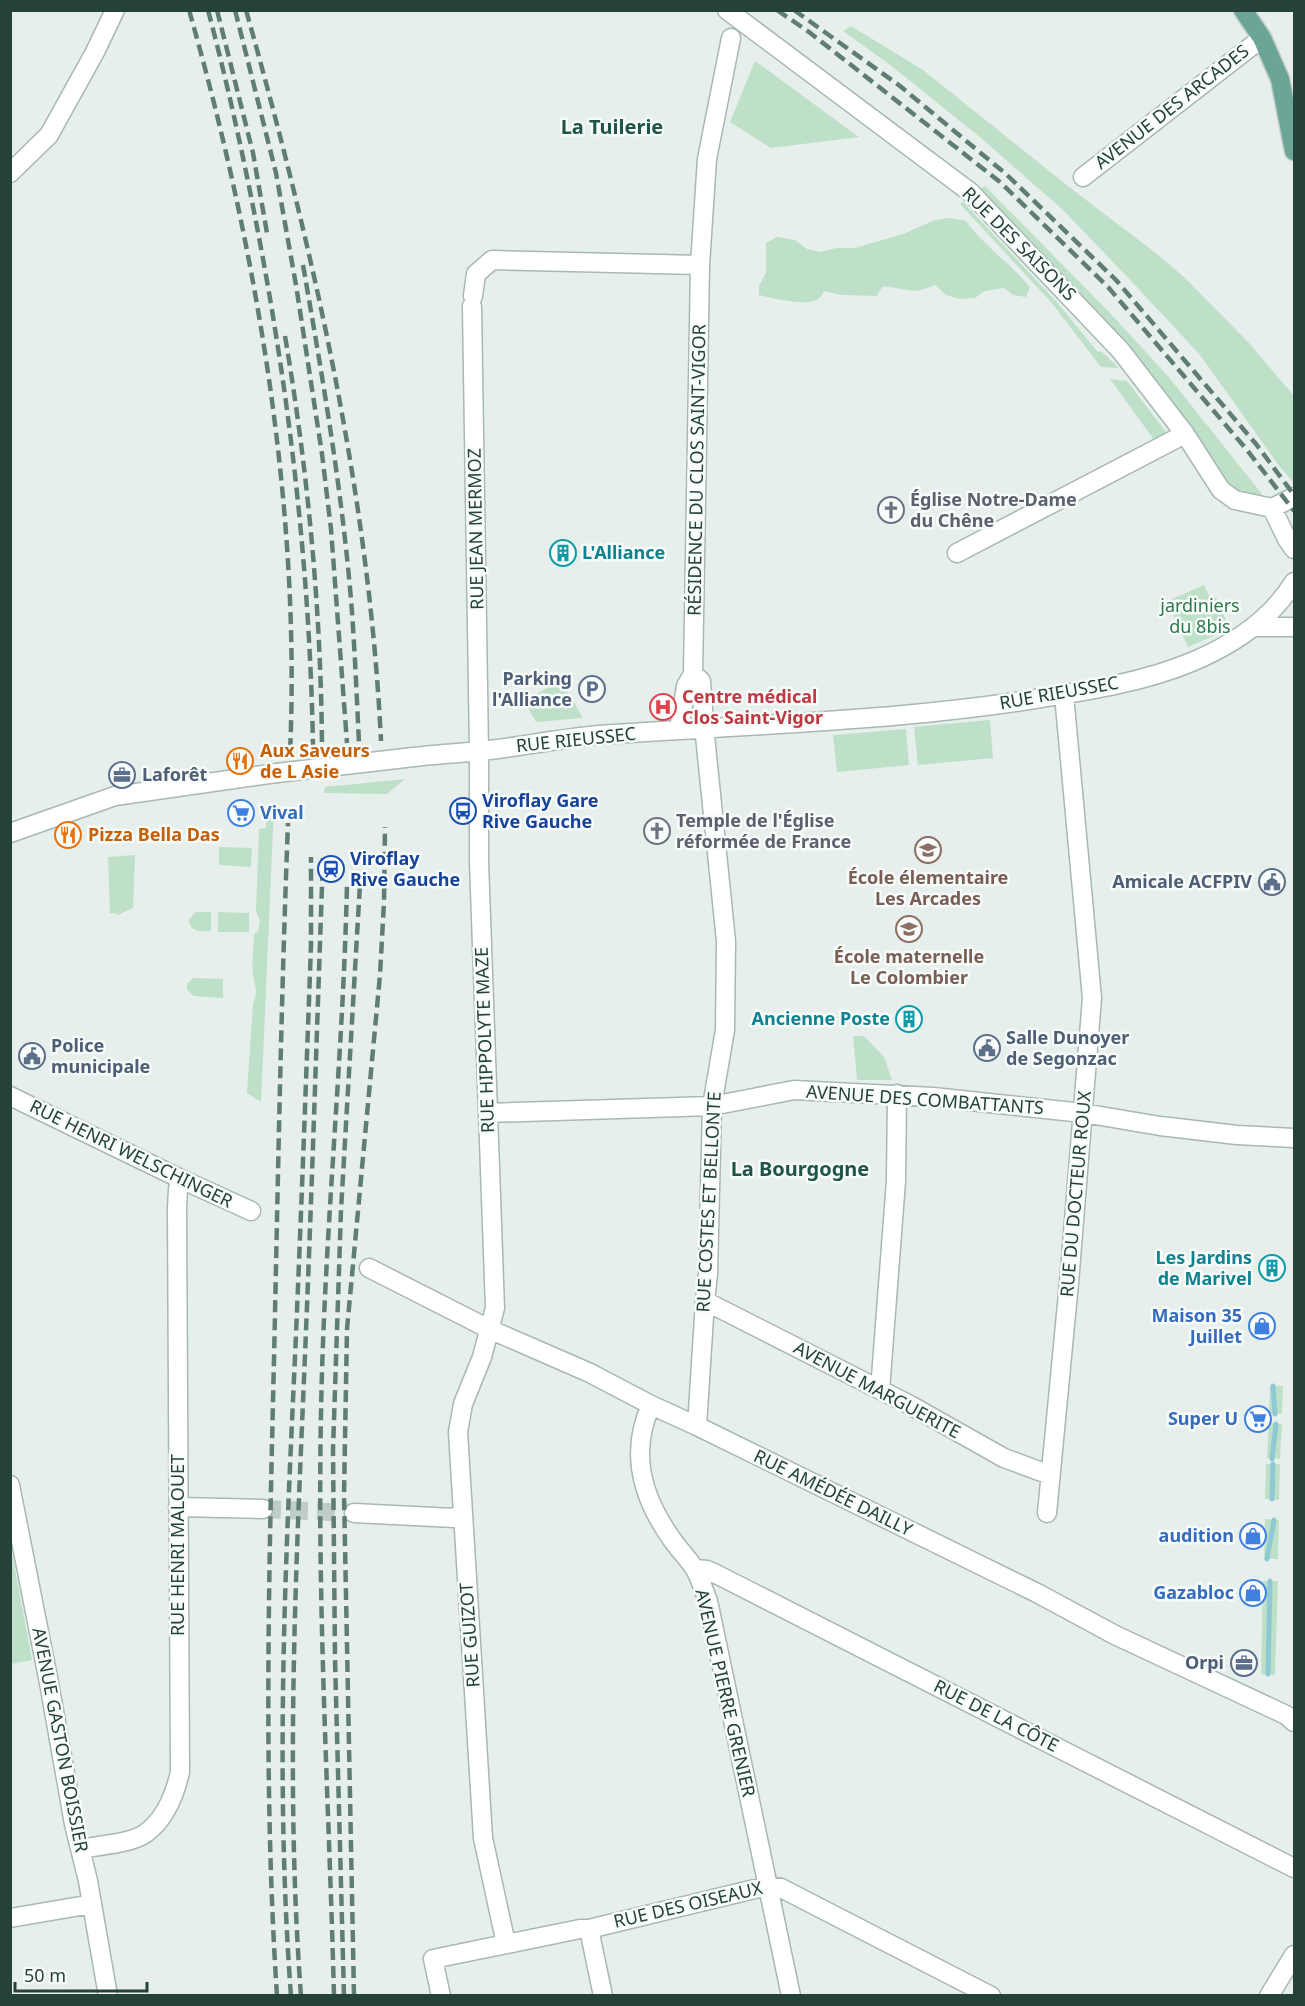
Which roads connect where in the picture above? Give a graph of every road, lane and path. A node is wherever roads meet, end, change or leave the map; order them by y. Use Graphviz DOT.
graph roads {
  1 [pos="115,10"];
  2 [pos="727,10"];
  3 [pos="1243,10"];
  4 [pos="731,38"];
  5 [pos="1262,38"];
  6 [pos="1294,151"];
  7 [pos="10,173"];
  8 [pos="1083,177"];
  9 [pos="700,265"];
  10 [pos="1185,434"];
  11 [pos="1294,497"];
  12 [pos="1272,508"];
  13 [pos="1294,549"];
  14 [pos="957,553"];
  15 [pos="1294,582"];
  16 [pos="1256,627"];
  17 [pos="1294,627"];
  18 [pos="693,674"];
  19 [pos="1064,695"];
  20 [pos="705,729"];
  21 [pos="679,730"];
  22 [pos="480,751"];
  23 [pos="10,833"];
  24 [pos="897,1094"];
  25 [pos="10,1096"];
  26 [pos="712,1106"];
  27 [pos="488,1113"];
  28 [pos="1083,1113"];
  29 [pos="1293,1135"];
  30 [pos="181,1179"];
  31 [pos="251,1211"];
  32 [pos="369,1268"];
  33 [pos="705,1301"];
  34 [pos="489,1329"];
  35 [pos="880,1390"];
  36 [pos="651,1405"];
  37 [pos="697,1426"];
  38 [pos="1050,1474"];
  39 [pos="10,1485"];
  40 [pos="178,1507"];
  41 [pos="262,1509"];
  42 [pos="354,1513"];
  43 [pos="462,1513"];
  44 [pos="1047,1513"];
  45 [pos="695,1569"];
  46 [pos="1294,1722"];
  47 [pos="81,1850"];
  48 [pos="1294,1868"];
  49 [pos="767,1886"];
  50 [pos="92,1904"];
  51 [pos="10,1918"];
  52 [pos="589,1929"];
  53 [pos="506,1944"];
  54 [pos="1294,1955"];
  55 [pos="108,1995"];
  56 [pos="441,1995"];
  57 [pos="603,1995"];
  58 [pos="791,1995"];
  59 [pos="992,1995"];
  60 [pos="1269,1995"];
  1 -- 7 [label="street"];
  2 -- 10 [label="street, RUE DES SAISONS"];
  3 -- 5 [label="main road"];
  4 -- 9 [label="street, RÉSIDENCE DU CLOS SAINT-VIGOR"];
  5 -- 6 [label="main road"];
  5 -- 8 [label="street, AVENUE DES ARCADES"];
  9 -- 18 [label="street, RÉSIDENCE DU CLOS SAINT-VIGOR"];
  9 -- 22 [label="street, RUE JEAN MERMOZ"];
  10 -- 12 [label="street, RUE DES SAISONS"];
  10 -- 14 [label="street"];
  11 -- 12 [label="street"];
  12 -- 13 [label="street"];
  15 -- 16 [label="street, RUE RIEUSSEC"];
  16 -- 17 [label="street"];
  16 -- 19 [label="street, RUE RIEUSSEC"];
  18 -- 20 [label="street, RÉSIDENCE DU CLOS SAINT-VIGOR"];
  18 -- 21 [label="street, RÉSIDENCE DU CLOS SAINT-VIGOR"];
  19 -- 20 [label="street, RUE RIEUSSEC"];
  19 -- 28 [label="street, RUE DU DOCTEUR ROUX"];
  20 -- 21 [label="street, RUE RIEUSSEC"];
  20 -- 26 [label="street, RUE COSTES ET BELLONTE"];
  21 -- 22 [label="street, RUE RIEUSSEC"];
  22 -- 23 [label="street, RUE RIEUSSEC, bridge"];
  22 -- 27 [label="street, RUE HIPPOLYTE MAZE"];
  24 -- 26 [label="street, AVENUE DES COMBATTANTS"];
  24 -- 28 [label="street, AVENUE DES COMBATTANTS"];
  24 -- 35 [label="street"];
  25 -- 30 [label="street, RUE HENRI WELSCHINGER"];
  26 -- 27 [label="street, AVENUE DES COMBATTANTS"];
  26 -- 33 [label="street, RUE COSTES ET BELLONTE"];
  27 -- 34 [label="street, RUE HIPPOLYTE MAZE"];
  28 -- 29 [label="street, AVENUE DES COMBATTANTS"];
  28 -- 38 [label="street, RUE DU DOCTEUR ROUX"];
  30 -- 31 [label="street, RUE HENRI WELSCHINGER"];
  30 -- 40 [label="street, RUE HENRI MALOUET"];
  32 -- 34 [label="street, RUE AMÉDÉE DAILLY"];
  33 -- 35 [label="street, AVENUE MARGUERITE"];
  33 -- 37 [label="street, RUE COSTES ET BELLONTE"];
  34 -- 36 [label="street, RUE AMÉDÉE DAILLY"];
  34 -- 43 [label="street, RUE GUIZOT"];
  35 -- 38 [label="street, AVENUE MARGUERITE"];
  36 -- 37 [label="street, RUE AMÉDÉE DAILLY"];
  36 -- 45 [label="street, AVENUE PIERRE GRENIER"];
  37 -- 46 [label="street, RUE AMÉDÉE DAILLY"];
  38 -- 44 [label="street, RUE DU DOCTEUR ROUX"];
  39 -- 47 [label="street, AVENUE GASTON BOISSIER"];
  40 -- 41 [label="street"];
  40 -- 47 [label="street, RUE HENRI MALOUET"];
  42 -- 43 [label="street"];
  43 -- 53 [label="street, RUE GUIZOT"];
  45 -- 48 [label="street, RUE DE LA CÔTE"];
  45 -- 49 [label="street, AVENUE PIERRE GRENIER"];
  47 -- 50 [label="street, AVENUE GASTON BOISSIER"];
  49 -- 52 [label="street, RUE DES OISEAUX"];
  49 -- 58 [label="street, AVENUE PIERRE GRENIER"];
  49 -- 59 [label="street, RUE DES OISEAUX"];
  50 -- 51 [label="street"];
  50 -- 55 [label="street, AVENUE GASTON BOISSIER"];
  52 -- 53 [label="street, RUE DES OISEAUX"];
  52 -- 57 [label="street"];
  53 -- 56 [label="street, RUE DES OISEAUX"];
  54 -- 60 [label="street"];
}
